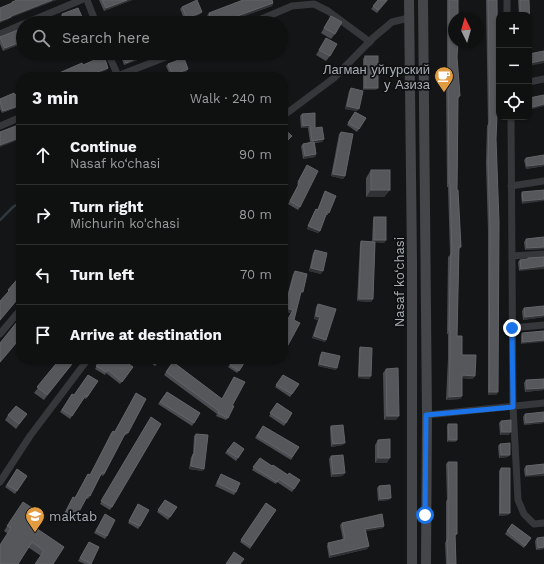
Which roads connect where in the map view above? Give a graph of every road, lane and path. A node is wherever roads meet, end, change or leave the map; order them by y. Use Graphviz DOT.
graph roads {
  1 [pos="81,0"];
  2 [pos="87,0"];
  3 [pos="409,0"];
  4 [pos="422,0"];
  5 [pos="507,0"];
  6 [pos="507,12"];
  7 [pos="43,16"];
  8 [pos="93,16"];
  9 [pos="268,16"];
  10 [pos="409,18"];
  11 [pos="16,27"];
  12 [pos="0,34"];
  13 [pos="370,42"];
  14 [pos="110,60"];
  15 [pos="158,60"];
  16 [pos="115,72"];
  17 [pos="126,72"];
  18 [pos="544,79"];
  19 [pos="532,81"];
  20 [pos="288,112"];
  21 [pos="16,119"];
  22 [pos="511,120"];
  23 [pos="0,126"];
  24 [pos="544,181"];
  25 [pos="511,186"];
  26 [pos="544,254"];
  27 [pos="512,256"];
  28 [pos="16,315"];
  29 [pos="544,325"];
  30 [pos="512,328"];
  31 [pos="0,334"];
  32 [pos="84,364"];
  33 [pos="544,403"];
  34 [pos="513,407"];
  35 [pos="426,415"];
  36 [pos="0,482"];
  37 [pos="544,523"];
  38 [pos="412,564"];
  39 [pos="426,564"];
  1 -- 7 [label="street"];
  2 -- 8 [label="street"];
  3 -- 10 [label="main road, Nasaf ko‘chasi"];
  4 -- 35 [label="main road, Nasaf ko‘chasi"];
  5 -- 6 [label="street"];
  9 -- 13 [label="street"];
  10 -- 13 [label="street"];
  10 -- 38 [label="main road, Nasaf ko‘chasi"];
  11 -- 12 [label="street"];
  13 -- 20 [label="street"];
  14 -- 16 [label="street"];
  15 -- 17 [label="street"];
  18 -- 19 [label="street"];
  21 -- 23 [label="street"];
  22 -- 25 [label="street"];
  24 -- 25 [label="street"];
  25 -- 27 [label="street"];
  26 -- 27 [label="street"];
  27 -- 30 [label="street"];
  28 -- 31 [label="street"];
  29 -- 30 [label="street"];
  30 -- 34 [label="street"];
  32 -- 36 [label="street"];
  33 -- 34 [label="street"];
  34 -- 35 [label="street"];
  34 -- 37 [label="street"];
  35 -- 39 [label="main road, Nasaf ko‘chasi"];
}
